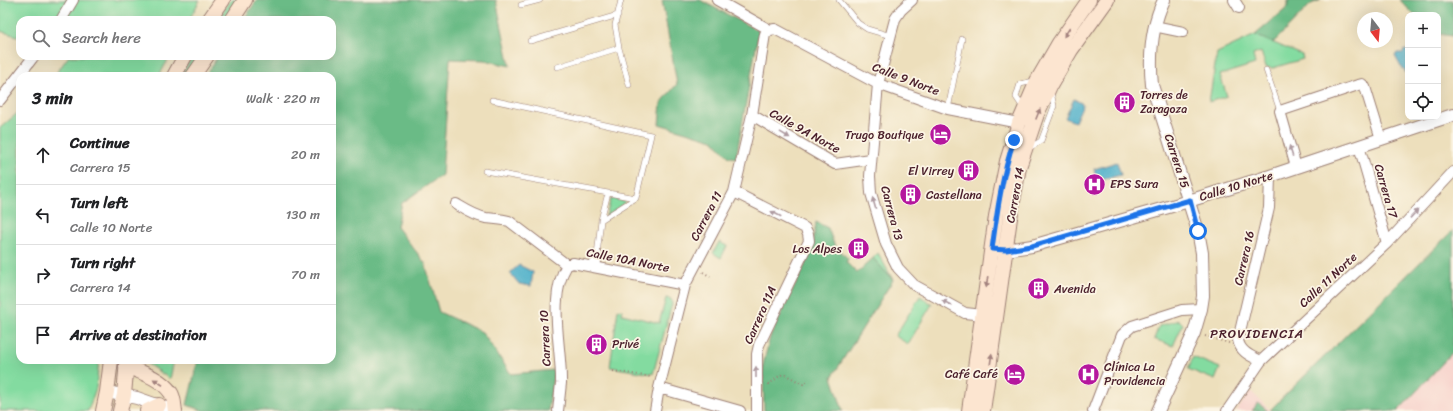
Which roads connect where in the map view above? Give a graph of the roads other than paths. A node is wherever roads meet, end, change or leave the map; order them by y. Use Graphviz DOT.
graph roads {
  1 [pos="73,0"];
  2 [pos="223,0"];
  3 [pos="245,0"];
  4 [pos="540,0"];
  5 [pos="621,0"];
  6 [pos="717,0"];
  7 [pos="839,0"];
  8 [pos="912,0"];
  9 [pos="1089,0"];
  10 [pos="1107,0"];
  11 [pos="1164,0"];
  12 [pos="521,5"];
  13 [pos="618,15"];
  14 [pos="63,16"];
  15 [pos="213,16"];
  16 [pos="235,16"];
  17 [pos="1154,26"];
  18 [pos="770,30"];
  19 [pos="1183,32"];
  20 [pos="891,36"];
  21 [pos="962,39"];
  22 [pos="530,41"];
  23 [pos="619,48"];
  24 [pos="31,60"];
  25 [pos="183,60"];
  26 [pos="204,60"];
  27 [pos="557,67"];
  28 [pos="1266,70"];
  29 [pos="22,72"];
  30 [pos="176,72"];
  31 [pos="196,72"];
  32 [pos="16,79"];
  33 [pos="1044,83"];
  34 [pos="878,84"];
  35 [pos="629,85"];
  36 [pos="0,100"];
  37 [pos="492,100"];
  38 [pos="948,109"];
  39 [pos="1280,111"];
  40 [pos="752,115"];
  41 [pos="1453,115"];
  42 [pos="1019,123"];
  43 [pos="1381,138"];
  44 [pos="1359,146"];
  45 [pos="870,158"];
  46 [pos="1296,167"];
  47 [pos="485,171"];
  48 [pos="1453,172"];
  49 [pos="1270,176"];
  50 [pos="734,192"];
  51 [pos="608,193"];
  52 [pos="636,198"];
  53 [pos="1190,200"];
  54 [pos="456,204"];
  55 [pos="601,220"];
  56 [pos="1387,243"];
  57 [pos="999,250"];
  58 [pos="597,255"];
  59 [pos="567,265"];
  60 [pos="595,267"];
  61 [pos="685,285"];
  62 [pos="1201,309"];
  63 [pos="983,316"];
  64 [pos="1261,361"];
  65 [pos="110,364"];
  66 [pos="127,364"];
  67 [pos="129,364"];
  68 [pos="659,388"];
  69 [pos="107,392"];
  70 [pos="124,395"];
  71 [pos="153,408"];
  72 [pos="102,411"];
  73 [pos="120,411"];
  74 [pos="175,411"];
  75 [pos="558,411"];
  76 [pos="655,411"];
  77 [pos="740,411"];
  78 [pos="757,411"];
  79 [pos="970,411"];
  80 [pos="983,411"];
  81 [pos="1093,411"];
  82 [pos="1158,411"];
  83 [pos="1227,411"];
  1 -- 14 [label="street"];
  2 -- 15 [label="main road"];
  3 -- 16 [label="main road"];
  4 -- 12 [label="lane"];
  5 -- 13 [label="lane"];
  6 -- 18 [label="street, Calle 9 Norte"];
  7 -- 20 [label="lane"];
  8 -- 20 [label="street, Carrera 13"];
  9 -- 33 [label="main road, Carrera 14, one-way"];
  10 -- 33 [label="main road, Carrera 14"];
  11 -- 17 [label="street, Carrera 15"];
  13 -- 22 [label="lane"];
  13 -- 23 [label="lane"];
  17 -- 19 [label="street"];
  17 -- 53 [label="street, Carrera 15"];
  18 -- 34 [label="street, Calle 9 Norte"];
  18 -- 40 [label="street, Carrera 11"];
  20 -- 34 [label="street, Carrera 13"];
  21 -- 38 [label="lane"];
  23 -- 27 [label="lane"];
  23 -- 35 [label="lane"];
  24 -- 29 [label="street"];
  25 -- 30 [label="main road"];
  26 -- 31 [label="main road"];
  28 -- 39 [label="lane"];
  32 -- 36 [label="street"];
  33 -- 42 [label="main road, Carrera 14"];
  57 -- 33 [label="main road, Carrera 14, one-way"];
  34 -- 38 [label="street, Calle 9 Norte"];
  34 -- 45 [label="street, Carrera 13"];
  37 -- 52 [label="lane"];
  38 -- 42 [label="street, Calle 9 Norte"];
  39 -- 43 [label="street"];
  46 -- 39 [label="street, one-way"];
  40 -- 45 [label="street, Calle 9A Norte, one-way"];
  40 -- 50 [label="street, Carrera 11"];
  41 -- 43 [label="street, Calle 10 Norte"];
  42 -- 57 [label="main road, Carrera 14"];
  43 -- 44 [label="street, Calle 10 Norte"];
  44 -- 46 [label="street, Calle 10 Norte"];
  44 -- 56 [label="street, Carrera 17"];
  63 -- 45 [label="street, Carrera 13, one-way"];
  46 -- 49 [label="street, Calle 10 Norte"];
  47 -- 51 [label="lane"];
  56 -- 48 [label="street, Calle 11 Norte, one-way"];
  49 -- 53 [label="street, Calle 10 Norte"];
  49 -- 64 [label="street, Carrera 16"];
  50 -- 61 [label="street, Carrera 11"];
  78 -- 50 [label="street, Carrera 11A, one-way"];
  51 -- 52 [label="lane"];
  51 -- 55 [label="lane"];
  52 -- 55 [label="lane"];
  53 -- 57 [label="street, Calle 10 Norte"];
  53 -- 62 [label="street, Carrera 15"];
  54 -- 59 [label="street"];
  55 -- 58 [label="lane"];
  56 -- 64 [label="street, Calle 11 Norte"];
  57 -- 63 [label="main road, Carrera 14, one-way"];
  80 -- 57 [label="main road, Carrera 14, one-way"];
  58 -- 60 [label="street"];
  59 -- 60 [label="street, Calle 10A Norte"];
  59 -- 75 [label="street, Carrera 10"];
  60 -- 61 [label="street, Calle 10A Norte"];
  61 -- 68 [label="street, Carrera 11"];
  62 -- 81 [label="street"];
  62 -- 82 [label="street, Carrera 15"];
  63 -- 79 [label="main road, Carrera 14"];
  64 -- 83 [label="street, Calle 11 Norte"];
  65 -- 69 [label="main road"];
  66 -- 70 [label="main road"];
  74 -- 67 [label="main road, one-way"];
  68 -- 76 [label="street, Carrera 11"];
  68 -- 77 [label="street"];
  69 -- 70 [label="street"];
  69 -- 72 [label="main road"];
  70 -- 71 [label="street"];
  70 -- 73 [label="main road"];
  71 -- 74 [label="street"];
}
